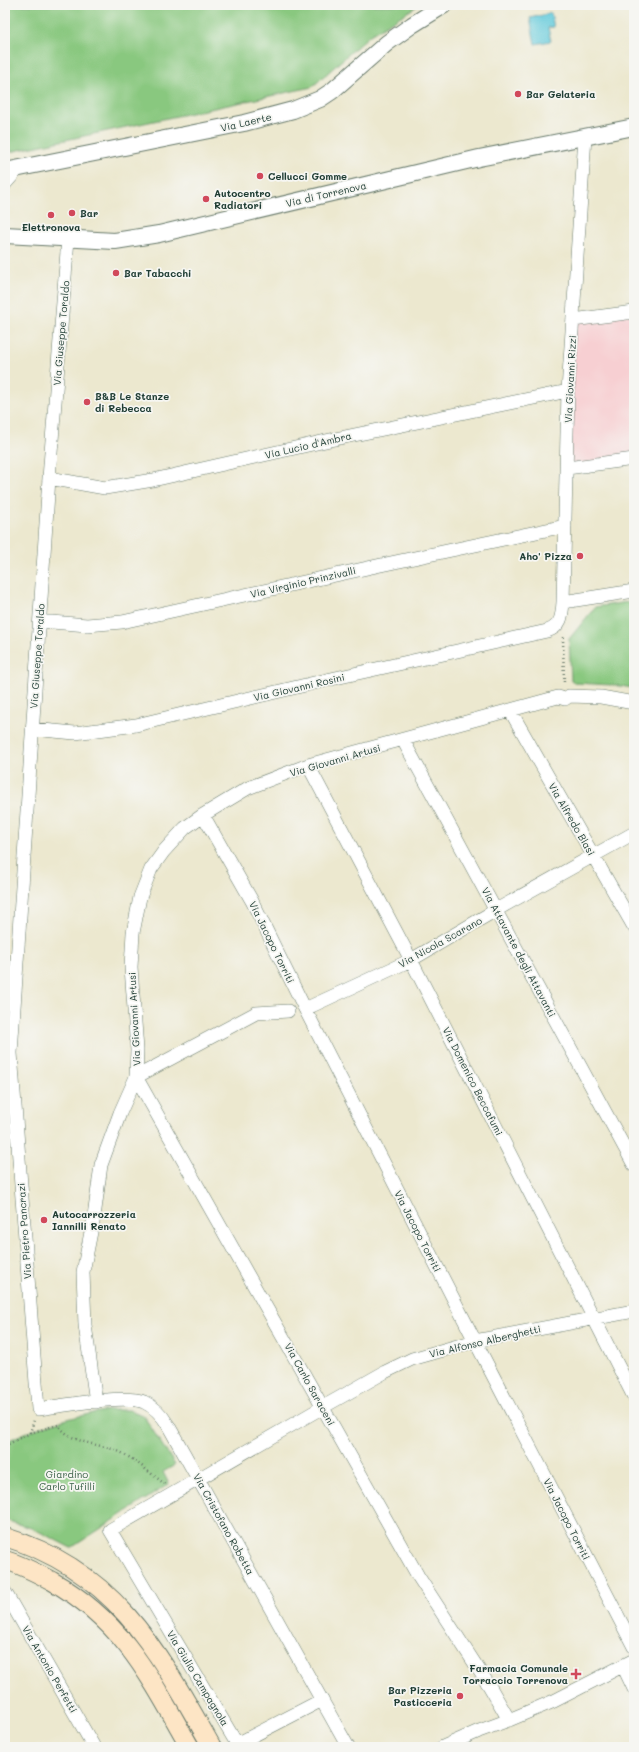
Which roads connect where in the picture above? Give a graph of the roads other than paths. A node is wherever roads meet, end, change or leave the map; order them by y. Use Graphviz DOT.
graph roads {
  1 [pos="444,5"];
  2 [pos="634,127"];
  3 [pos="585,137"];
  4 [pos="9,171"];
  5 [pos="5,184"];
  6 [pos="8,234"];
  7 [pos="68,238"];
  8 [pos="634,312"];
  9 [pos="573,320"];
  10 [pos="568,391"];
  11 [pos="634,459"];
  12 [pos="567,468"];
  13 [pos="49,478"];
  14 [pos="565,526"];
  15 [pos="634,591"];
  16 [pos="563,602"];
  17 [pos="40,621"];
  18 [pos="560,621"];
  19 [pos="634,703"];
  20 [pos="510,710"];
  21 [pos="32,729"];
  22 [pos="403,740"];
  23 [pos="308,766"];
  24 [pos="203,815"];
  25 [pos="634,833"];
  26 [pos="594,856"];
  27 [pos="496,910"];
  28 [pos="634,927"];
  29 [pos="411,960"];
  30 [pos="305,1009"];
  31 [pos="288,1011"];
  32 [pos="11,1053"];
  33 [pos="5,1073"];
  34 [pos="136,1077"];
  35 [pos="634,1165"];
  36 [pos="634,1310"];
  37 [pos="593,1318"];
  38 [pos="475,1341"];
  39 [pos="634,1397"];
  40 [pos="96,1402"];
  41 [pos="323,1407"];
  42 [pos="38,1409"];
  43 [pos="198,1478"];
  44 [pos="110,1530"];
  45 [pos="5,1537"];
  46 [pos="5,1560"];
  47 [pos="5,1592"];
  48 [pos="634,1647"];
  49 [pos="628,1663"];
  50 [pos="634,1689"];
  51 [pos="322,1700"];
  52 [pos="509,1720"];
  53 [pos="94,1747"];
  54 [pos="190,1747"];
  55 [pos="212,1747"];
  56 [pos="348,1747"];
  57 [pos="443,1747"];
  1 -- 4 [label="street, Via Laerte"];
  2 -- 3 [label="street, Via di Torrenova"];
  3 -- 7 [label="street, Via di Torrenova"];
  3 -- 9 [label="street, Via Giovanni Rizzi"];
  4 -- 5 [label="street"];
  6 -- 7 [label="street, Via di Torrenova"];
  7 -- 13 [label="street, Via Giuseppe Toraldo"];
  8 -- 9 [label="street"];
  9 -- 10 [label="street, Via Giovanni Rizzi"];
  10 -- 12 [label="street, Via Giovanni Rizzi"];
  10 -- 13 [label="street, Via Lucio d'Ambra"];
  11 -- 12 [label="street"];
  12 -- 14 [label="street, Via Giovanni Rizzi"];
  13 -- 17 [label="street, Via Giuseppe Toraldo"];
  14 -- 16 [label="street, Via Giovanni Rizzi"];
  14 -- 17 [label="street, Via Virginio Prinzivalli"];
  15 -- 16 [label="street"];
  16 -- 18 [label="street, Via Giovanni Rizzi"];
  17 -- 21 [label="street, Via Giuseppe Toraldo"];
  18 -- 21 [label="street, Via Giovanni Rosini"];
  19 -- 20 [label="street, Via Giovanni Artusi"];
  20 -- 22 [label="street, Via Giovanni Artusi"];
  20 -- 26 [label="street, Via Alfredo Blasi"];
  21 -- 32 [label="street, Via Giuseppe Toraldo"];
  22 -- 23 [label="street, Via Giovanni Artusi"];
  22 -- 27 [label="street, Via Attavante degli Attavanti"];
  23 -- 24 [label="street, Via Giovanni Artusi"];
  23 -- 29 [label="street, Via Domenico Beccafumi"];
  24 -- 30 [label="street, Via Jacopo Torriti"];
  24 -- 34 [label="street, Via Giovanni Artusi"];
  25 -- 26 [label="street, Via Nicola Scarano"];
  26 -- 27 [label="street, Via Nicola Scarano"];
  26 -- 28 [label="street, Via Alfredo Blasi"];
  27 -- 29 [label="street, Via Nicola Scarano"];
  27 -- 35 [label="street, Via Attavante degli Attavanti"];
  29 -- 30 [label="street, Via Nicola Scarano"];
  29 -- 37 [label="street, Via Domenico Beccafumi"];
  30 -- 38 [label="street, Via Jacopo Torriti"];
  31 -- 34 [label="street, Via Giovanni Artusi"];
  32 -- 33 [label="street, Via Giuseppe Toraldo"];
  32 -- 42 [label="street, Via Pietro Pancrazi"];
  34 -- 40 [label="street, Via Giovanni Artusi"];
  34 -- 41 [label="street, Via Carlo Saraceni"];
  36 -- 37 [label="street, Via Alfonso Alberghetti"];
  37 -- 38 [label="street, Via Alfonso Alberghetti"];
  37 -- 39 [label="street, Via Domenico Beccafumi"];
  38 -- 41 [label="street, Via Alfonso Alberghetti"];
  38 -- 48 [label="street, Via Jacopo Torriti"];
  40 -- 42 [label="street, Via Cristofano Robetta"];
  40 -- 43 [label="street, Via Cristofano Robetta"];
  41 -- 43 [label="street, Via Alfonso Alberghetti"];
  41 -- 52 [label="street, Via Carlo Saraceni"];
  43 -- 44 [label="street, Via Alfonso Alberghetti"];
  43 -- 51 [label="street, Via Cristofano Robetta"];
  44 -- 51 [label="street, Via Giulio Campagnola"];
  45 -- 55 [label="main road"];
  46 -- 54 [label="main road"];
  47 -- 53 [label="street, Via Antonio Perfetti"];
  49 -- 50 [label="street"];
  49 -- 52 [label="street"];
  51 -- 56 [label="street, Via Cristofano Robetta"];
  52 -- 57 [label="street"];
}
